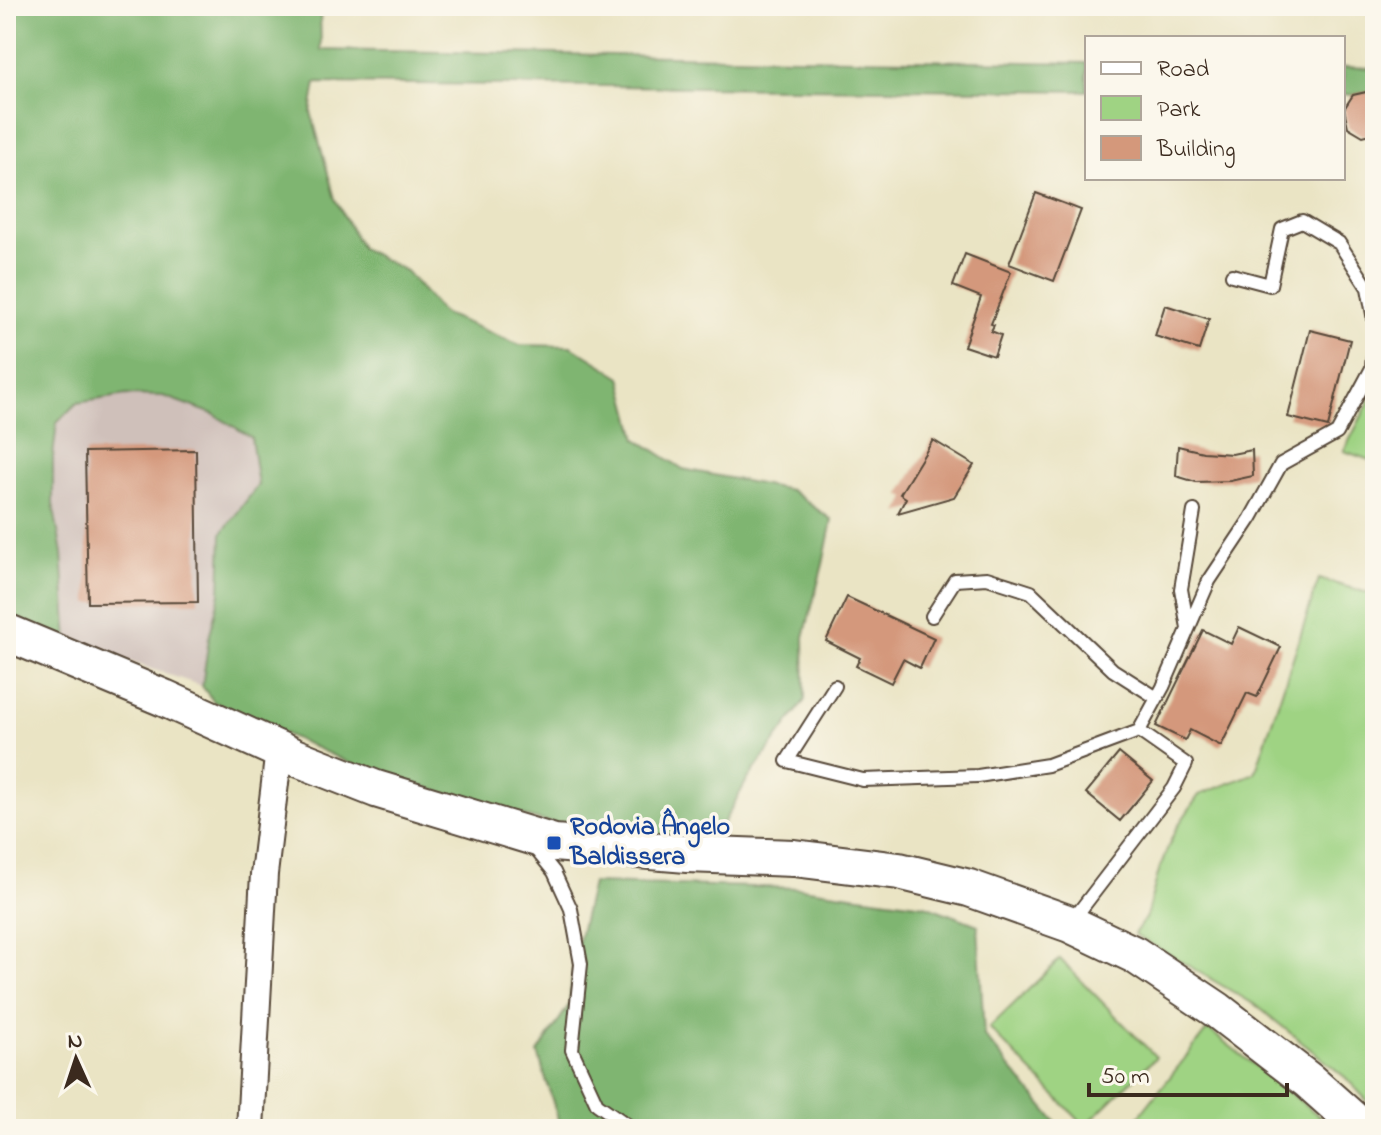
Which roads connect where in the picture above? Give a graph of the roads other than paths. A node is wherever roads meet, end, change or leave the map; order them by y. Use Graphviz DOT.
graph roads {
  1 [pos="1232,275"];
  2 [pos="1375,327"];
  3 [pos="1194,511"];
  4 [pos="932,616"];
  5 [pos="1188,628"];
  6 [pos="6,632"];
  7 [pos="835,686"];
  8 [pos="1157,698"];
  9 [pos="1139,731"];
  10 [pos="279,750"];
  11 [pos="524,834"];
  12 [pos="1070,924"];
  13 [pos="250,1129"];
  14 [pos="633,1129"];
  15 [pos="1363,1129"];
  1 -- 2 [label="lane"];
  2 -- 5 [label="lane"];
  3 -- 5 [label="lane"];
  4 -- 8 [label="lane"];
  5 -- 8 [label="lane"];
  6 -- 10 [label="street"];
  7 -- 9 [label="lane"];
  8 -- 9 [label="lane"];
  9 -- 12 [label="lane"];
  10 -- 11 [label="street"];
  10 -- 13 [label="street"];
  11 -- 12 [label="street"];
  11 -- 14 [label="lane"];
  12 -- 15 [label="street"];
}
